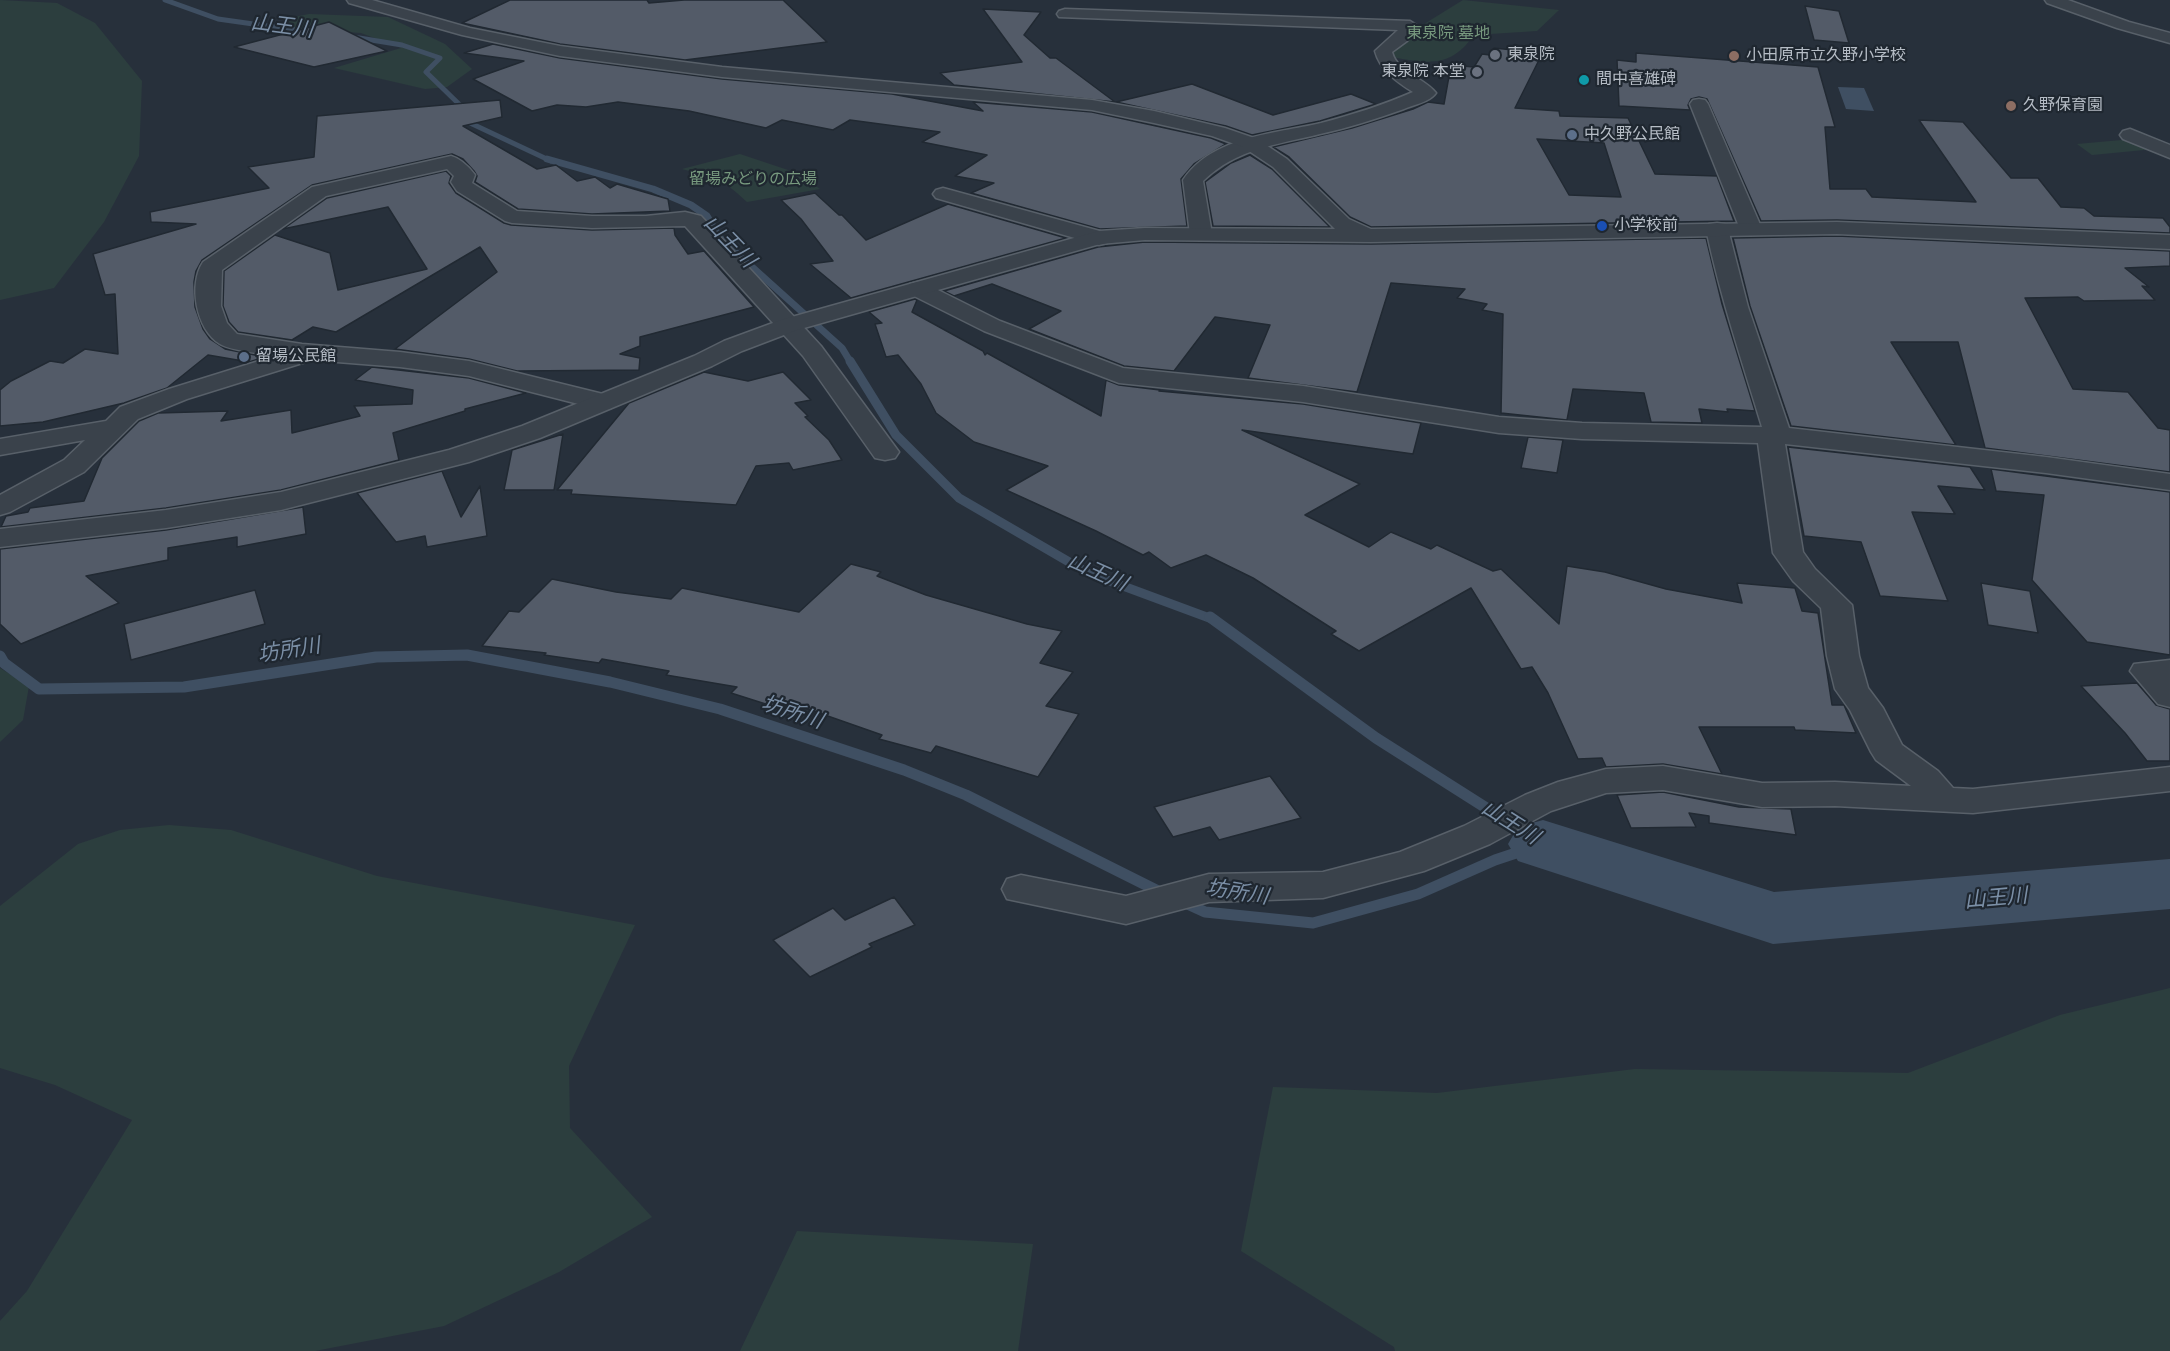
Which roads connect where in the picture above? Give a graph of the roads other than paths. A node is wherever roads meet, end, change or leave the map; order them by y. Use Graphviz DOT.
graph roads {
  1 [pos="355,0"];
  2 [pos="2053,0"];
  3 [pos="1065,14"];
  4 [pos="2170,38"];
  5 [pos="1699,104"];
  6 [pos="2130,135"];
  7 [pos="1250,143"];
  8 [pos="2170,152"];
  9 [pos="943,194"];
  10 [pos="1717,229"];
  11 [pos="1752,229"];
  12 [pos="1201,234"];
  13 [pos="1371,236"];
  14 [pos="1100,238"];
  15 [pos="2170,242"];
  16 [pos="918,289"];
  17 [pos="789,325"];
  18 [pos="310,353"];
  19 [pos="602,402"];
  20 [pos="111,428"];
  21 [pos="1774,435"];
  22 [pos="0,447"];
  23 [pos="885,452"];
  24 [pos="2170,482"];
  25 [pos="0,506"];
  26 [pos="0,538"];
  27 [pos="2170,670"];
  28 [pos="2170,697"];
  29 [pos="2170,779"];
  30 [pos="1942,799"];
  31 [pos="1021,889"];
  1 -- 7 [label="street"];
  2 -- 4 [label="street"];
  3 -- 7 [label="street"];
  5 -- 11 [label="street"];
  6 -- 8 [label="street"];
  7 -- 12 [label="street"];
  7 -- 13 [label="street"];
  9 -- 14 [label="street"];
  10 -- 11 [label="street"];
  10 -- 13 [label="street"];
  10 -- 21 [label="street"];
  11 -- 15 [label="street"];
  12 -- 13 [label="street"];
  12 -- 14 [label="street"];
  14 -- 16 [label="street"];
  16 -- 17 [label="street"];
  16 -- 21 [label="street"];
  17 -- 18 [label="street"];
  17 -- 19 [label="street"];
  17 -- 23 [label="street"];
  18 -- 19 [label="street"];
  18 -- 20 [label="street"];
  19 -- 26 [label="street"];
  20 -- 22 [label="street"];
  20 -- 25 [label="street"];
  21 -- 24 [label="street"];
  21 -- 30 [label="street"];
  27 -- 28 [label="street"];
  29 -- 30 [label="street"];
  30 -- 31 [label="street"];
}
